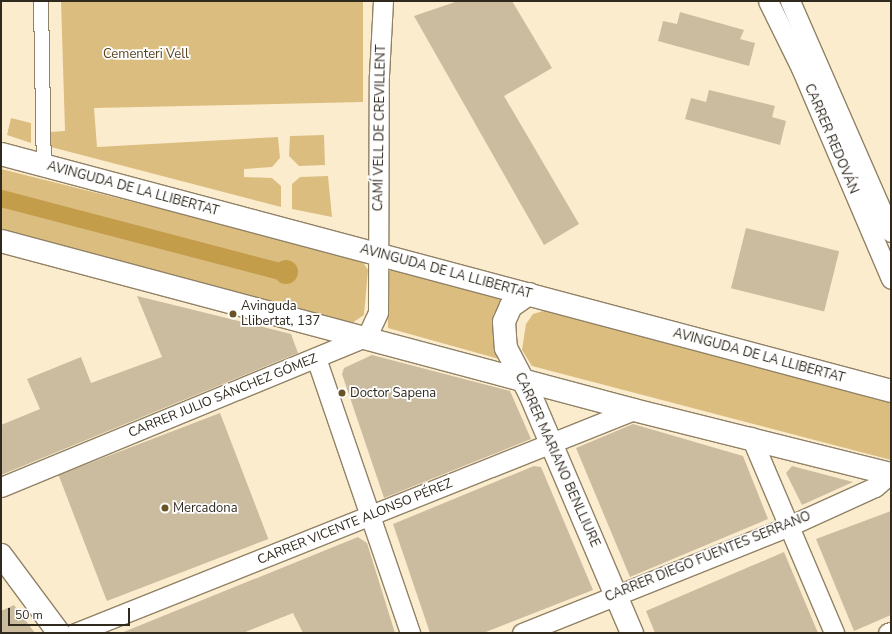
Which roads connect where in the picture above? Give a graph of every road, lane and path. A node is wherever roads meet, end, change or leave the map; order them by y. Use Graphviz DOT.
graph roads {
  1 [pos="41,1"];
  2 [pos="384,1"];
  3 [pos="768,1"];
  4 [pos="790,1"];
  5 [pos="1,154"];
  6 [pos="44,165"];
  7 [pos="891,232"];
  8 [pos="1,241"];
  9 [pos="379,254"];
  10 [pos="891,279"];
  11 [pos="528,294"];
  12 [pos="367,336"];
  13 [pos="316,358"];
  14 [pos="523,378"];
  15 [pos="891,391"];
  16 [pos="634,410"];
  17 [pos="751,438"];
  18 [pos="551,444"];
  19 [pos="890,474"];
  20 [pos="1,487"];
  21 [pos="370,516"];
  22 [pos="789,526"];
  23 [pos="1,555"];
  24 [pos="616,595"];
  25 [pos="891,632"];
  26 [pos="59,633"];
  27 [pos="76,633"];
  28 [pos="410,633"];
  29 [pos="522,633"];
  30 [pos="632,633"];
  31 [pos="834,633"];
  32 [pos="888,633"];
  1 -- 6 [label="street"];
  2 -- 9 [label="street, CAMÍ VELL DE CREVILLENT"];
  3 -- 10 [label="street, CARRER REDOVÁN"];
  4 -- 7 [label="street, CARRER REDOVÁN"];
  5 -- 6 [label="main road, AVINGUDA DE LA LLIBERTAT"];
  6 -- 9 [label="main road, AVINGUDA DE LA LLIBERTAT"];
  8 -- 12 [label="main road"];
  9 -- 11 [label="main road, AVINGUDA DE LA LLIBERTAT"];
  9 -- 12 [label="street"];
  11 -- 14 [label="main road, CARRER MARIANO BENLLIURE"];
  11 -- 15 [label="main road, AVINGUDA DE LA LLIBERTAT"];
  12 -- 13 [label="street, CARRER JULIO SÁNCHEZ GÓMEZ"];
  12 -- 14 [label="main road"];
  13 -- 20 [label="street, CARRER JULIO SÁNCHEZ GÓMEZ"];
  13 -- 21 [label="street"];
  14 -- 16 [label="main road"];
  14 -- 18 [label="main road, CARRER MARIANO BENLLIURE"];
  16 -- 17 [label="main road"];
  16 -- 18 [label="street, CARRER VICENTE ALONSO PÉREZ"];
  17 -- 19 [label="main road"];
  17 -- 22 [label="street"];
  18 -- 21 [label="street, CARRER VICENTE ALONSO PÉREZ"];
  18 -- 24 [label="main road, CARRER MARIANO BENLLIURE"];
  19 -- 22 [label="street, CARRER DIEGO FUENTES SERRANO"];
  21 -- 27 [label="street, CARRER VICENTE ALONSO PÉREZ"];
  21 -- 28 [label="street"];
  22 -- 24 [label="street, CARRER DIEGO FUENTES SERRANO"];
  22 -- 31 [label="street"];
  23 -- 26 [label="main road"];
  24 -- 29 [label="street, CARRER DIEGO FUENTES SERRANO"];
  24 -- 30 [label="main road, CARRER MARIANO BENLLIURE"];
  25 -- 32 [label="street"];
}
